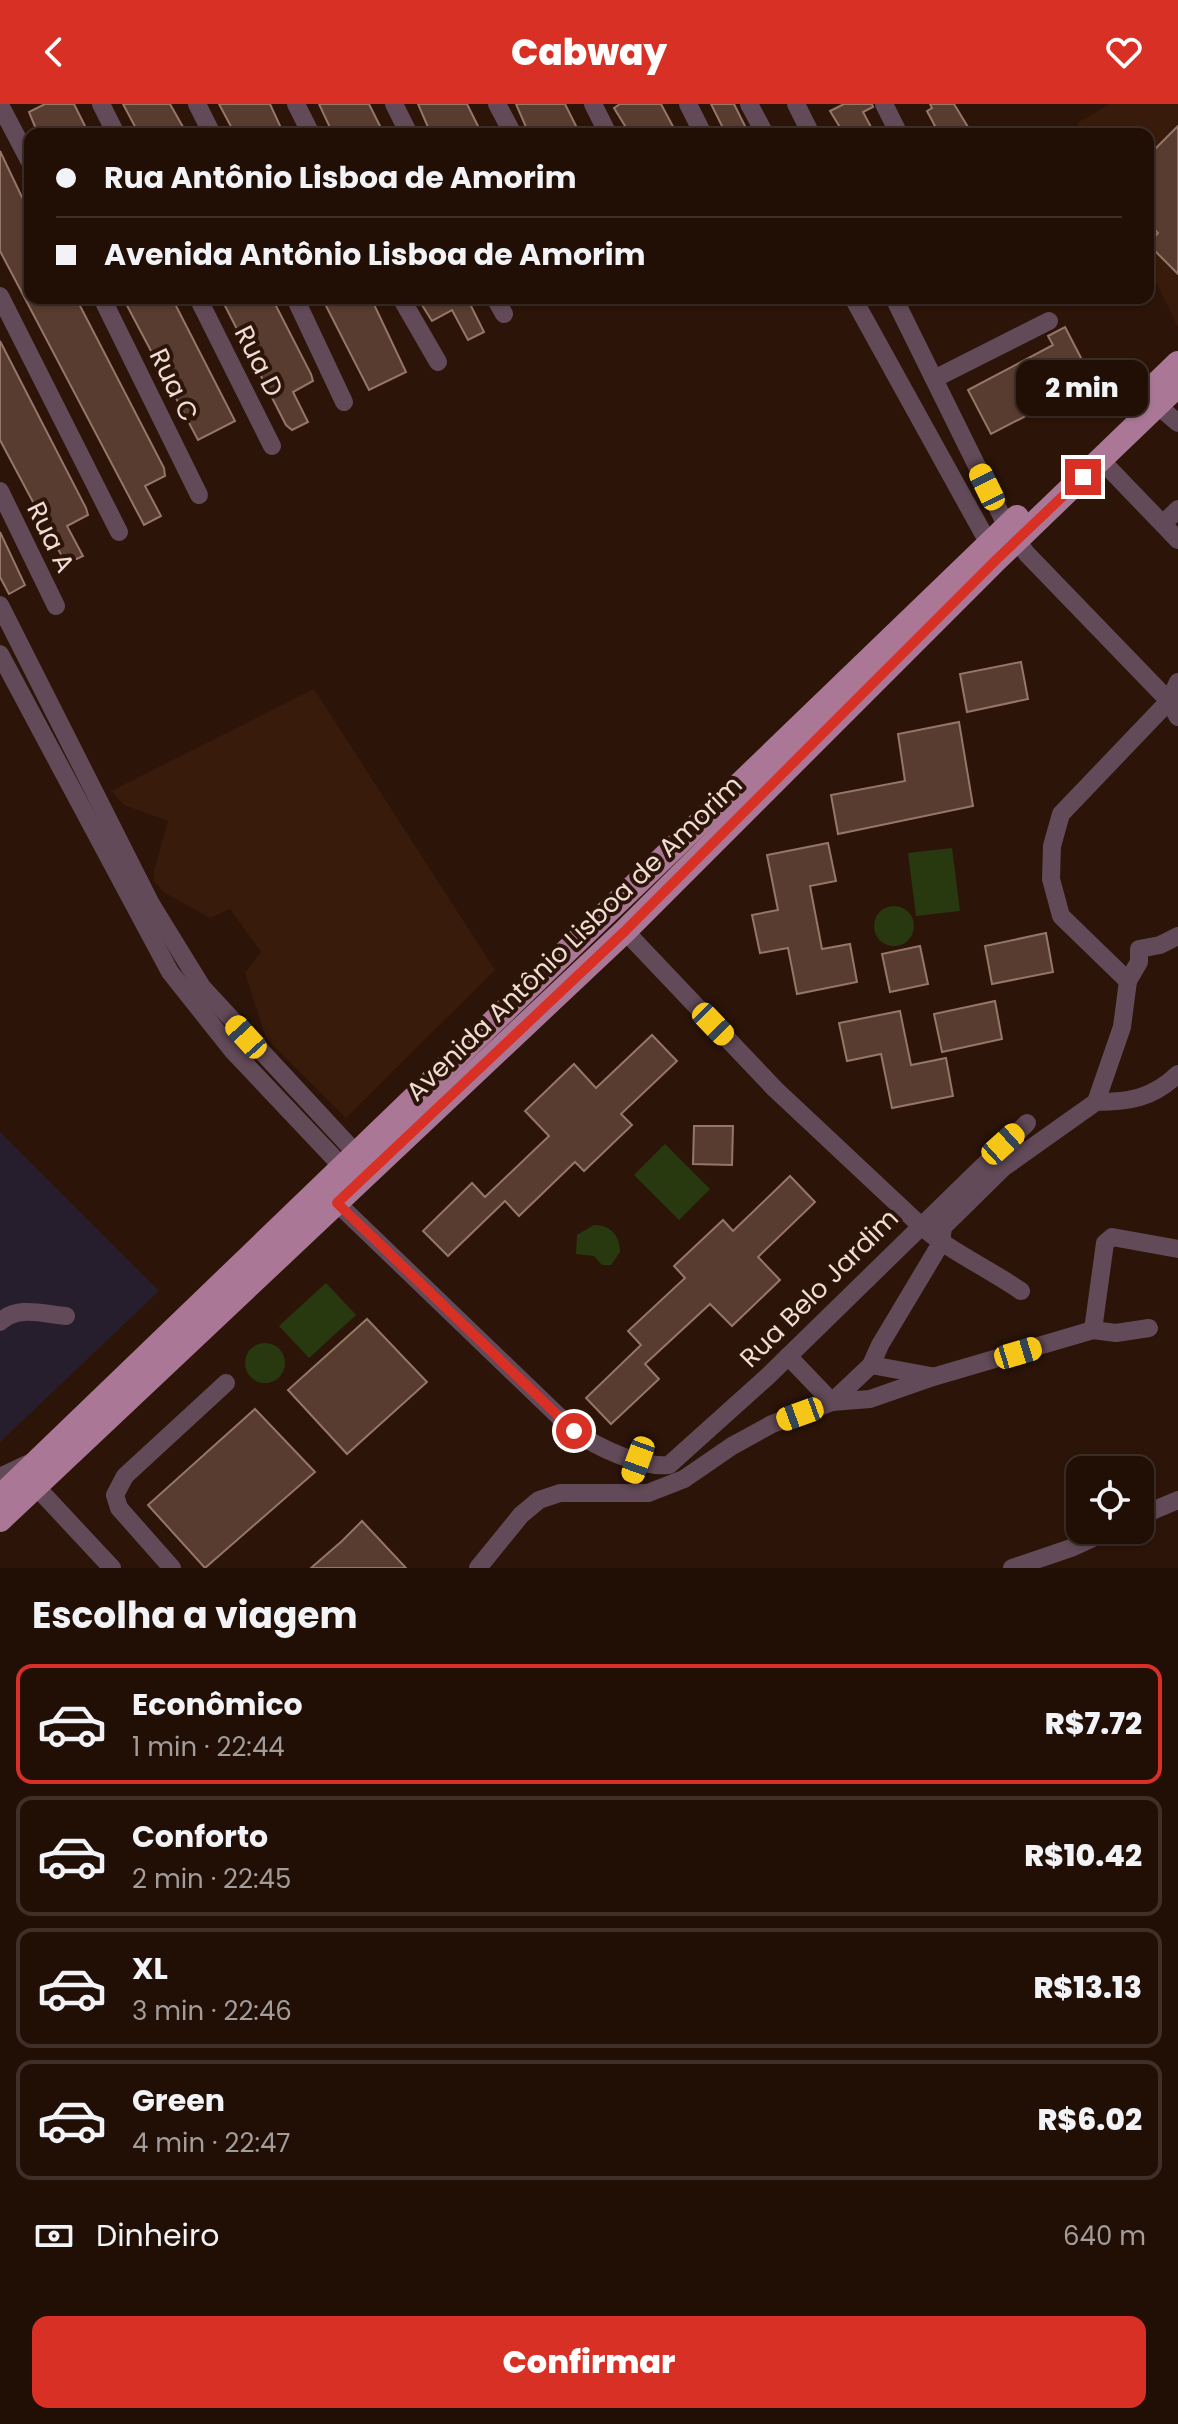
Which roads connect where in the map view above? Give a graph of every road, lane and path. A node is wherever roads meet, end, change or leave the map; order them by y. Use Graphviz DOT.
graph roads {
  1 [pos="101,104"];
  2 [pos="197,104"];
  3 [pos="296,104"];
  4 [pos="394,104"];
  5 [pos="497,104"];
  6 [pos="593,104"];
  7 [pos="688,104"];
  8 [pos="749,104"];
  9 [pos="796,104"];
  10 [pos="884,104"];
  11 [pos="4,114"];
  12 [pos="113,128"];
  13 [pos="209,128"];
  14 [pos="308,128"];
  15 [pos="406,128"];
  16 [pos="510,128"];
  17 [pos="605,128"];
  18 [pos="700,128"];
  19 [pos="762,128"];
  20 [pos="808,128"];
  21 [pos="896,128"];
  22 [pos="24,151"];
  23 [pos="0,296"];
  24 [pos="105,304"];
  25 [pos="201,304"];
  26 [pos="298,304"];
  27 [pos="404,304"];
  28 [pos="857,304"];
  29 [pos="897,304"];
  30 [pos="1049,321"];
  31 [pos="438,362"];
  32 [pos="1178,363"];
  33 [pos="934,379"];
  34 [pos="1178,385"];
  35 [pos="344,402"];
  36 [pos="1158,406"];
  37 [pos="1178,423"];
  38 [pos="272,446"];
  39 [pos="1101,460"];
  40 [pos="0,491"];
  41 [pos="199,495"];
  42 [pos="1178,509"];
  43 [pos="1163,524"];
  44 [pos="119,532"];
  45 [pos="1178,540"];
  46 [pos="1002,542"];
  47 [pos="0,605"];
  48 [pos="56,606"];
  49 [pos="0,654"];
  50 [pos="1178,682"];
  51 [pos="1174,709"];
  52 [pos="130,881"];
  53 [pos="625,931"];
  54 [pos="1178,936"];
  55 [pos="1128,981"];
  56 [pos="1178,1074"];
  57 [pos="1096,1102"];
  58 [pos="1027,1123"];
  59 [pos="358,1170"];
  60 [pos="337,1203"];
  61 [pos="920,1225"];
  62 [pos="941,1243"];
  63 [pos="1178,1249"];
  64 [pos="1021,1291"];
  65 [pos="66,1316"];
  66 [pos="0,1322"];
  67 [pos="1149,1328"];
  68 [pos="1093,1330"];
  69 [pos="788,1356"];
  70 [pos="871,1365"];
  71 [pos="933,1377"];
  72 [pos="226,1383"];
  73 [pos="832,1402"];
  74 [pos="638,1460"];
  75 [pos="25,1474"];
  76 [pos="625,1495"];
  77 [pos="0,1497"];
  78 [pos="1178,1500"];
  79 [pos="1154,1510"];
  80 [pos="0,1520"];
  81 [pos="1080,1544"];
  82 [pos="112,1568"];
  83 [pos="172,1568"];
  84 [pos="478,1568"];
  85 [pos="1012,1568"];
  1 -- 12 [label="street"];
  2 -- 13 [label="street"];
  3 -- 14 [label="street"];
  4 -- 15 [label="street"];
  5 -- 16 [label="street"];
  6 -- 17 [label="street"];
  7 -- 18 [label="street"];
  8 -- 19 [label="street"];
  9 -- 20 [label="street"];
  10 -- 21 [label="street"];
  11 -- 22 [label="street"];
  23 -- 44 [label="street"];
  24 -- 41 [label="street, Rua C"];
  25 -- 38 [label="street, Rua D"];
  26 -- 35 [label="street"];
  27 -- 31 [label="street"];
  28 -- 46 [label="street"];
  29 -- 33 [label="street"];
  30 -- 33 [label="street"];
  32 -- 46 [label="main road, Avenida Antônio Lisboa de Amorim"];
  33 -- 46 [label="street"];
  34 -- 36 [label="main road, Avenida Antônio Lisboa de Amorim"];
  36 -- 37 [label="street"];
  36 -- 39 [label="main road, Avenida Antônio Lisboa de Amorim"];
  39 -- 43 [label="street"];
  39 -- 46 [label="main road, Avenida Antônio Lisboa de Amorim"];
  40 -- 48 [label="street, Rua A"];
  42 -- 43 [label="street"];
  43 -- 45 [label="street"];
  46 -- 51 [label="street"];
  46 -- 53 [label="main road, Avenida Antônio Lisboa de Amorim"];
  46 -- 59 [label="main road, Avenida Antônio Lisboa de Amorim"];
  47 -- 52 [label="street"];
  49 -- 52 [label="street"];
  50 -- 51 [label="street"];
  51 -- 55 [label="street"];
  52 -- 59 [label="street"];
  53 -- 59 [label="main road, Avenida Antônio Lisboa de Amorim"];
  53 -- 61 [label="street"];
  54 -- 55 [label="street"];
  55 -- 57 [label="street"];
  56 -- 57 [label="street"];
  57 -- 62 [label="street, Rua Belo Jardim"];
  58 -- 61 [label="street, Rua Belo Jardim"];
  59 -- 60 [label="main road, Avenida Antônio Lisboa de Amorim"];
  59 -- 75 [label="main road, Avenida Antônio Lisboa de Amorim"];
  60 -- 74 [label="street, Rua Belo Jardim"];
  60 -- 75 [label="main road, Avenida Antônio Lisboa de Amorim"];
  61 -- 62 [label="street"];
  61 -- 69 [label="street, Rua Belo Jardim"];
  62 -- 64 [label="street"];
  62 -- 70 [label="street, Rua Belo Jardim"];
  63 -- 68 [label="street"];
  65 -- 66 [label="street"];
  67 -- 68 [label="street"];
  68 -- 71 [label="street"];
  69 -- 73 [label="street"];
  69 -- 74 [label="street, Rua Belo Jardim"];
  70 -- 71 [label="street"];
  70 -- 73 [label="street, Rua Belo Jardim"];
  71 -- 73 [label="street"];
  72 -- 83 [label="street"];
  73 -- 76 [label="street"];
  74 -- 76 [label="street"];
  75 -- 77 [label="main road, Avenida Antônio Lisboa de Amorim"];
  75 -- 80 [label="main road, Avenida Antônio Lisboa de Amorim"];
  75 -- 82 [label="street"];
  76 -- 84 [label="street"];
  78 -- 79 [label="street"];
  81 -- 85 [label="street"];
}
